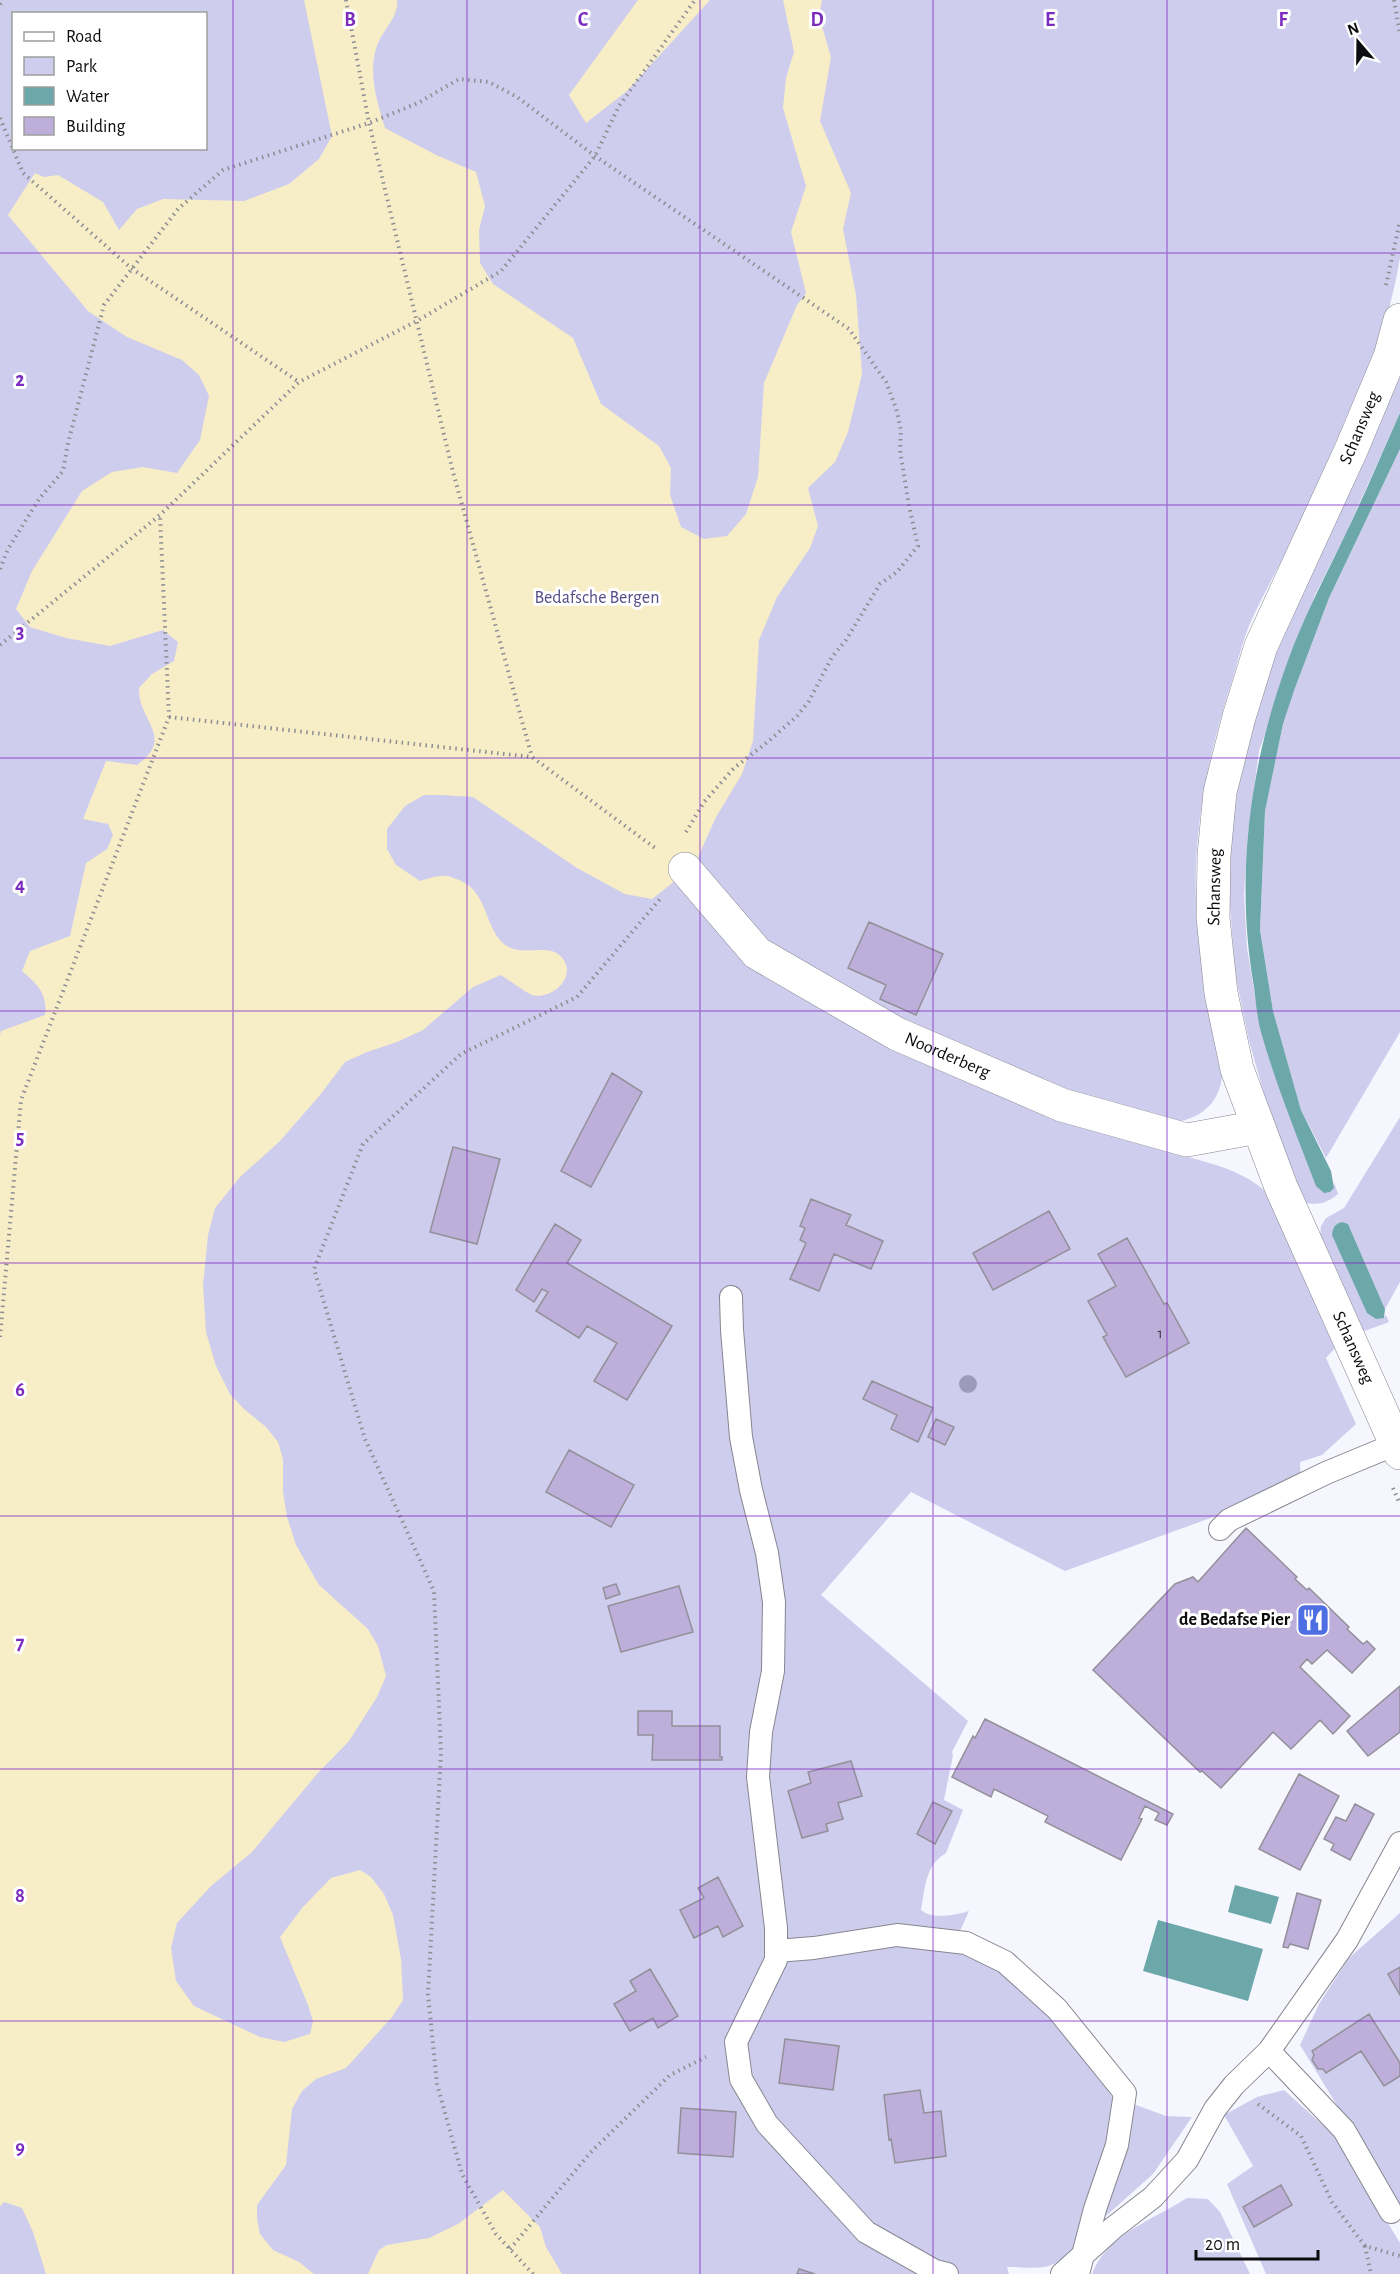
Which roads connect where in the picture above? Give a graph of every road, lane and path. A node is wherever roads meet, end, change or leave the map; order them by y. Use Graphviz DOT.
graph roads {
  1 [pos="4,0"];
  2 [pos="346,0"];
  3 [pos="695,0"];
  4 [pos="1395,0"];
  5 [pos="0,4"];
  6 [pos="1400,34"];
  7 [pos="0,118"];
  8 [pos="369,123"];
  9 [pos="12,148"];
  10 [pos="13,150"];
  11 [pos="595,156"];
  12 [pos="131,268"];
  13 [pos="1400,320"];
  14 [pos="417,321"];
  15 [pos="299,382"];
  16 [pos="160,515"];
  17 [pos="0,569"];
  18 [pos="0,645"];
  19 [pos="169,717"];
  20 [pos="532,757"];
  21 [pos="685,869"];
  22 [pos="1257,1125"];
  23 [pos="731,1297"];
  24 [pos="0,1337"];
  25 [pos="1398,1448"];
  26 [pos="1220,1529"];
  27 [pos="1400,1843"];
  28 [pos="776,1951"];
  29 [pos="736,2042"];
  30 [pos="1269,2051"];
  31 [pos="1234,2085"];
  32 [pos="1391,2212"];
  33 [pos="1365,2246"];
  34 [pos="510,2249"];
  35 [pos="1400,2256"];
  36 [pos="1082,2265"];
  37 [pos="533,2274"];
  38 [pos="947,2274"];
  39 [pos="1062,2274"];
  40 [pos="1371,2274"];
  1 -- 5 [label="path"];
  2 -- 8 [label="path"];
  3 -- 11 [label="path"];
  4 -- 6 [label="path"];
  7 -- 9 [label="path"];
  8 -- 11 [label="path"];
  8 -- 12 [label="path"];
  8 -- 14 [label="path"];
  10 -- 12 [label="path"];
  11 -- 14 [label="path"];
  11 -- 21 [label="path"];
  12 -- 15 [label="path"];
  12 -- 17 [label="path"];
  13 -- 22 [label="street, Schansweg"];
  14 -- 15 [label="path"];
  14 -- 20 [label="path"];
  15 -- 16 [label="path"];
  16 -- 18 [label="path"];
  16 -- 19 [label="path"];
  19 -- 20 [label="path"];
  19 -- 24 [label="path"];
  20 -- 21 [label="path"];
  21 -- 22 [label="street, Noorderberg"];
  21 -- 34 [label="path"];
  22 -- 25 [label="street, Schansweg"];
  23 -- 28 [label="lane"];
  25 -- 26 [label="lane"];
  27 -- 30 [label="lane"];
  28 -- 29 [label="lane"];
  28 -- 36 [label="lane"];
  29 -- 34 [label="path"];
  29 -- 38 [label="lane"];
  30 -- 31 [label="lane"];
  30 -- 32 [label="lane"];
  31 -- 33 [label="path"];
  31 -- 36 [label="lane"];
  33 -- 35 [label="path"];
  33 -- 40 [label="path"];
  34 -- 37 [label="path"];
  36 -- 39 [label="lane"];
}
